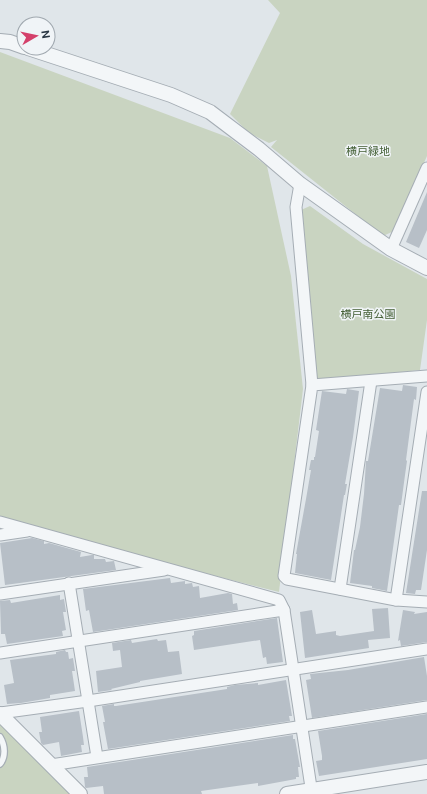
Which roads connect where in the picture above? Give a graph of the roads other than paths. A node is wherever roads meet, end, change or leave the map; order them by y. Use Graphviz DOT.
graph roads {
  1 [pos="0,41"];
  2 [pos="16,44"];
  3 [pos="52,56"];
  4 [pos="427,168"];
  5 [pos="300,184"];
  6 [pos="391,249"];
  7 [pos="427,268"];
  8 [pos="427,376"];
  9 [pos="371,381"];
  10 [pos="312,385"];
  11 [pos="427,392"];
  12 [pos="0,522"];
  13 [pos="32,530"];
  14 [pos="0,535"];
  15 [pos="167,569"];
  16 [pos="69,584"];
  17 [pos="340,589"];
  18 [pos="0,594"];
  19 [pos="396,600"];
  20 [pos="427,602"];
  21 [pos="284,610"];
  22 [pos="78,641"];
  23 [pos="427,649"];
  24 [pos="0,653"];
  25 [pos="293,669"];
  26 [pos="88,701"];
  27 [pos="427,707"];
  28 [pos="0,714"];
  29 [pos="302,726"];
  30 [pos="0,737"];
  31 [pos="97,757"];
  32 [pos="0,764"];
  33 [pos="50,765"];
  34 [pos="427,772"];
  35 [pos="312,792"];
  36 [pos="80,794"];
  37 [pos="287,794"];
  1 -- 2 [label="street"];
  3 -- 5 [label="street"];
  4 -- 6 [label="street"];
  5 -- 6 [label="street"];
  5 -- 10 [label="street"];
  6 -- 7 [label="street"];
  8 -- 9 [label="street"];
  9 -- 10 [label="street"];
  9 -- 17 [label="street"];
  10 -- 17 [label="street"];
  11 -- 19 [label="street"];
  12 -- 13 [label="street"];
  13 -- 14 [label="street"];
  13 -- 15 [label="street"];
  15 -- 16 [label="street"];
  15 -- 21 [label="street"];
  16 -- 18 [label="street"];
  16 -- 22 [label="street"];
  17 -- 19 [label="street"];
  19 -- 20 [label="street"];
  21 -- 22 [label="street"];
  21 -- 25 [label="street"];
  22 -- 24 [label="street"];
  22 -- 26 [label="street"];
  23 -- 25 [label="street"];
  25 -- 26 [label="street"];
  25 -- 29 [label="street"];
  26 -- 28 [label="street"];
  26 -- 31 [label="street"];
  27 -- 29 [label="street"];
  28 -- 33 [label="street"];
  29 -- 31 [label="street"];
  29 -- 35 [label="street"];
  30 -- 32 [label="lane"];
  31 -- 33 [label="street"];
  33 -- 36 [label="street"];
  34 -- 35 [label="street"];
  35 -- 37 [label="street"];
}
